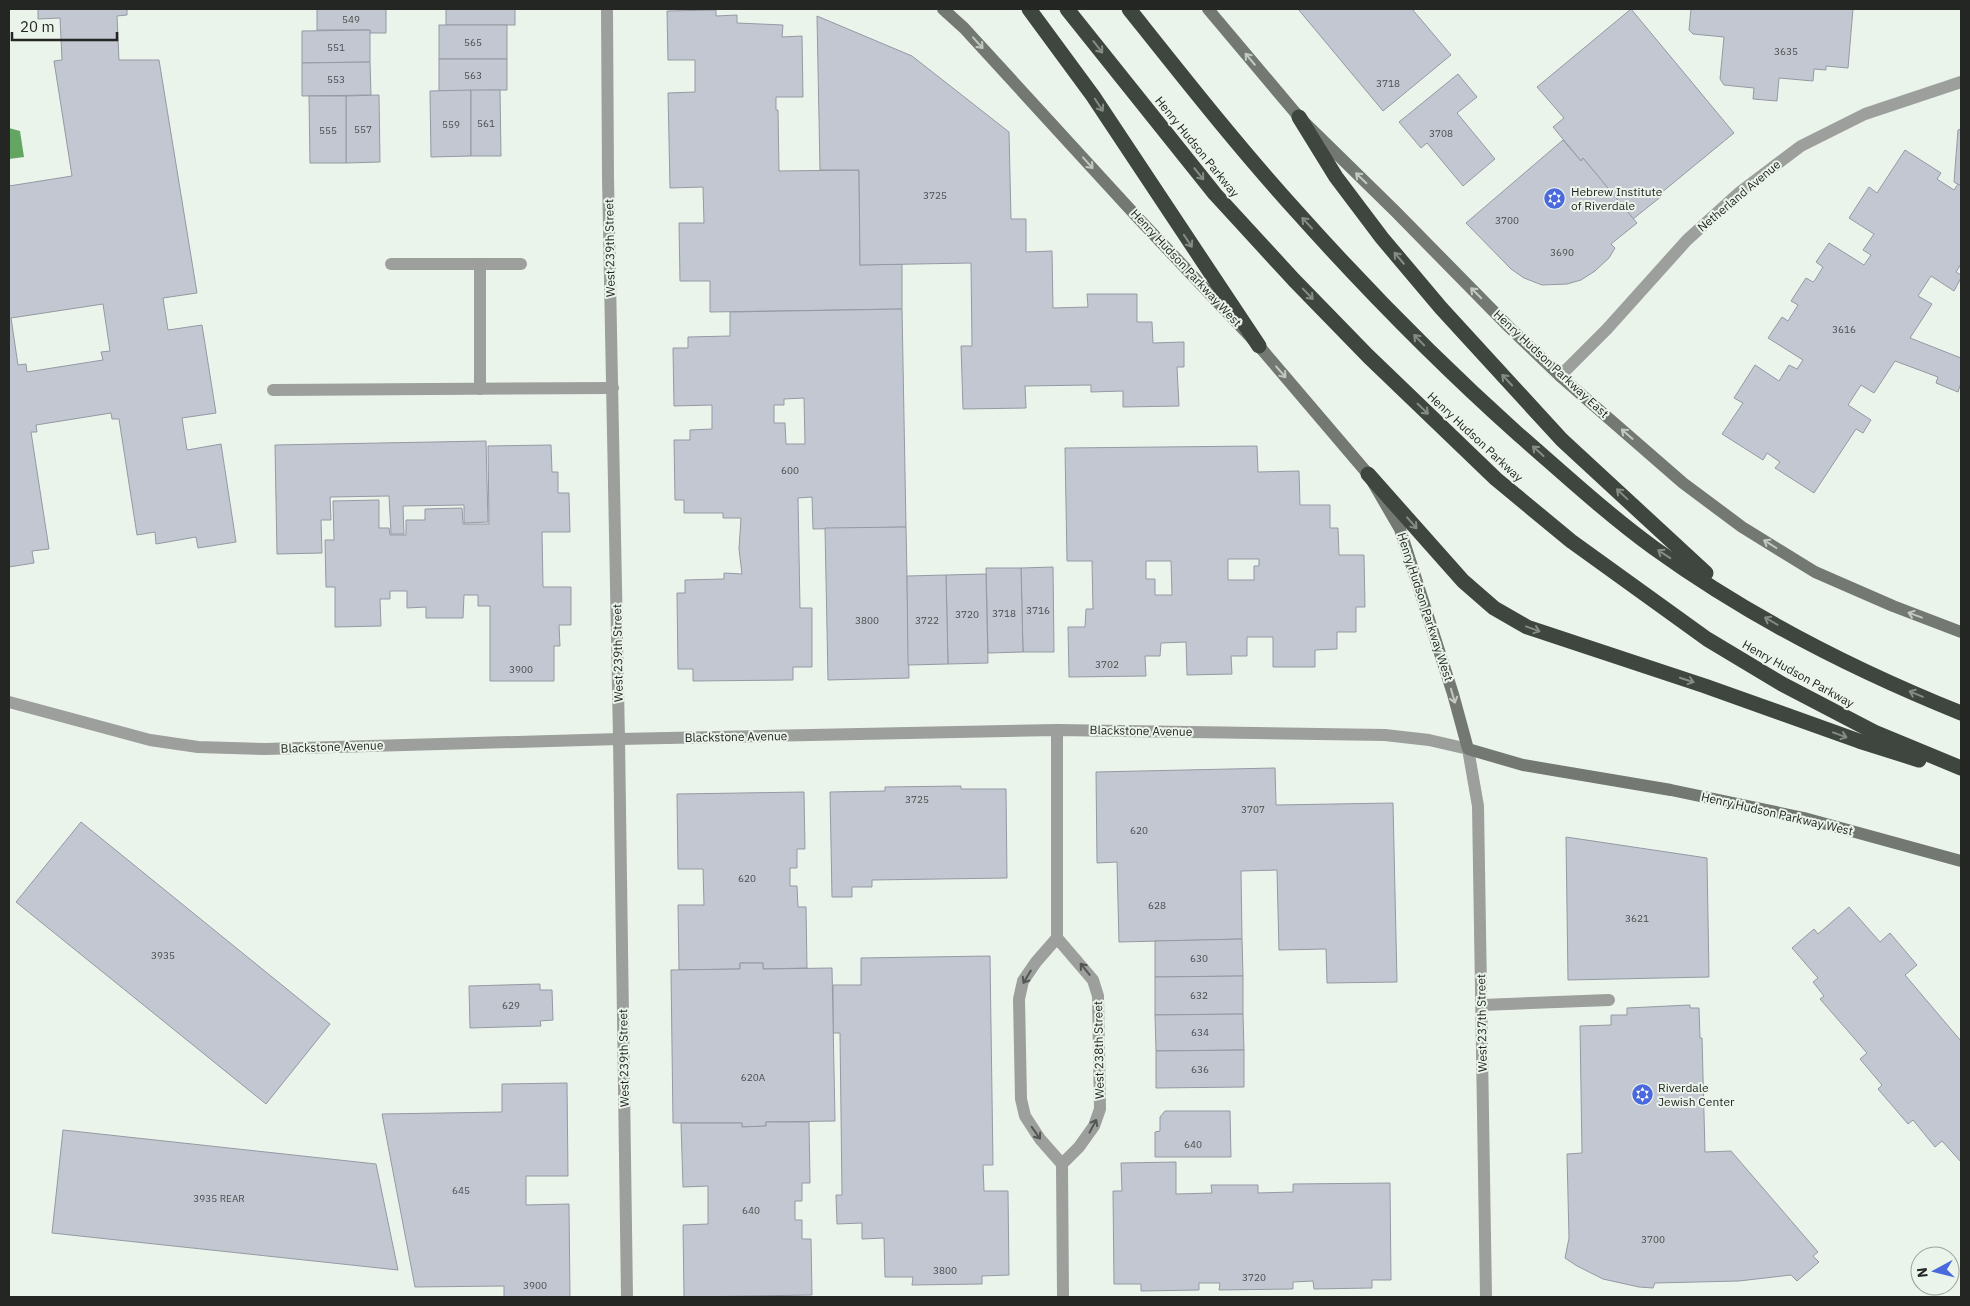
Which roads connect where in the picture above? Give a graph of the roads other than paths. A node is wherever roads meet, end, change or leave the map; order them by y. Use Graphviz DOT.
graph roads {
  1 [pos="608,9"];
  2 [pos="943,9"];
  3 [pos="1029,9"];
  4 [pos="1067,9"];
  5 [pos="1129,9"];
  6 [pos="1208,9"];
  7 [pos="1961,82"];
  8 [pos="1299,117"];
  9 [pos="390,264"];
  10 [pos="480,264"];
  11 [pos="521,264"];
  12 [pos="1259,346"];
  13 [pos="1560,376"];
  14 [pos="480,388"];
  15 [pos="613,388"];
  16 [pos="273,390"];
  17 [pos="1368,474"];
  18 [pos="1734,600"];
  19 [pos="1961,632"];
  20 [pos="9,702"];
  21 [pos="1961,713"];
  22 [pos="1057,730"];
  23 [pos="619,739"];
  24 [pos="1468,750"];
  25 [pos="1961,768"];
  26 [pos="1961,774"];
  27 [pos="1961,861"];
  28 [pos="1057,938"];
  29 [pos="1609,1000"];
  30 [pos="1482,1005"];
  31 [pos="1062,1164"];
  32 [pos="627,1297"];
  33 [pos="1063,1297"];
  34 [pos="1486,1297"];
  1 -- 15 [label="street, West 239th Street"];
  2 -- 12 [label="street, Henry Hudson Parkway West, one-way"];
  3 -- 12 [label="highway, one-way"];
  4 -- 25 [label="highway, Henry Hudson Parkway, one-way"];
  18 -- 5 [label="highway, one-way"];
  8 -- 6 [label="street, Henry Hudson Parkway East, one-way"];
  7 -- 13 [label="street, Netherland Avenue"];
  13 -- 8 [label="street, Henry Hudson Parkway East, one-way"];
  18 -- 8 [label="highway, one-way"];
  9 -- 10 [label="street"];
  10 -- 11 [label="street"];
  10 -- 14 [label="street"];
  12 -- 17 [label="street, Henry Hudson Parkway West, one-way"];
  19 -- 13 [label="street, Henry Hudson Parkway East, one-way"];
  14 -- 15 [label="street"];
  14 -- 16 [label="street"];
  15 -- 23 [label="street, West 239th Street"];
  17 -- 24 [label="street, Henry Hudson Parkway West, one-way"];
  17 -- 26 [label="highway, one-way"];
  21 -- 18 [label="highway, one-way"];
  20 -- 23 [label="street, Blackstone Avenue"];
  22 -- 23 [label="street, Blackstone Avenue"];
  22 -- 24 [label="street, Blackstone Avenue"];
  22 -- 28 [label="street"];
  23 -- 32 [label="street, West 239th Street"];
  24 -- 27 [label="street, Henry Hudson Parkway West"];
  24 -- 30 [label="street, West 237th Street"];
  28 -- 31 [label="street, one-way"];
  31 -- 28 [label="street, West 238th Street, one-way"];
  29 -- 30 [label="street"];
  30 -- 34 [label="street, West 237th Street"];
  31 -- 33 [label="street"];
}
